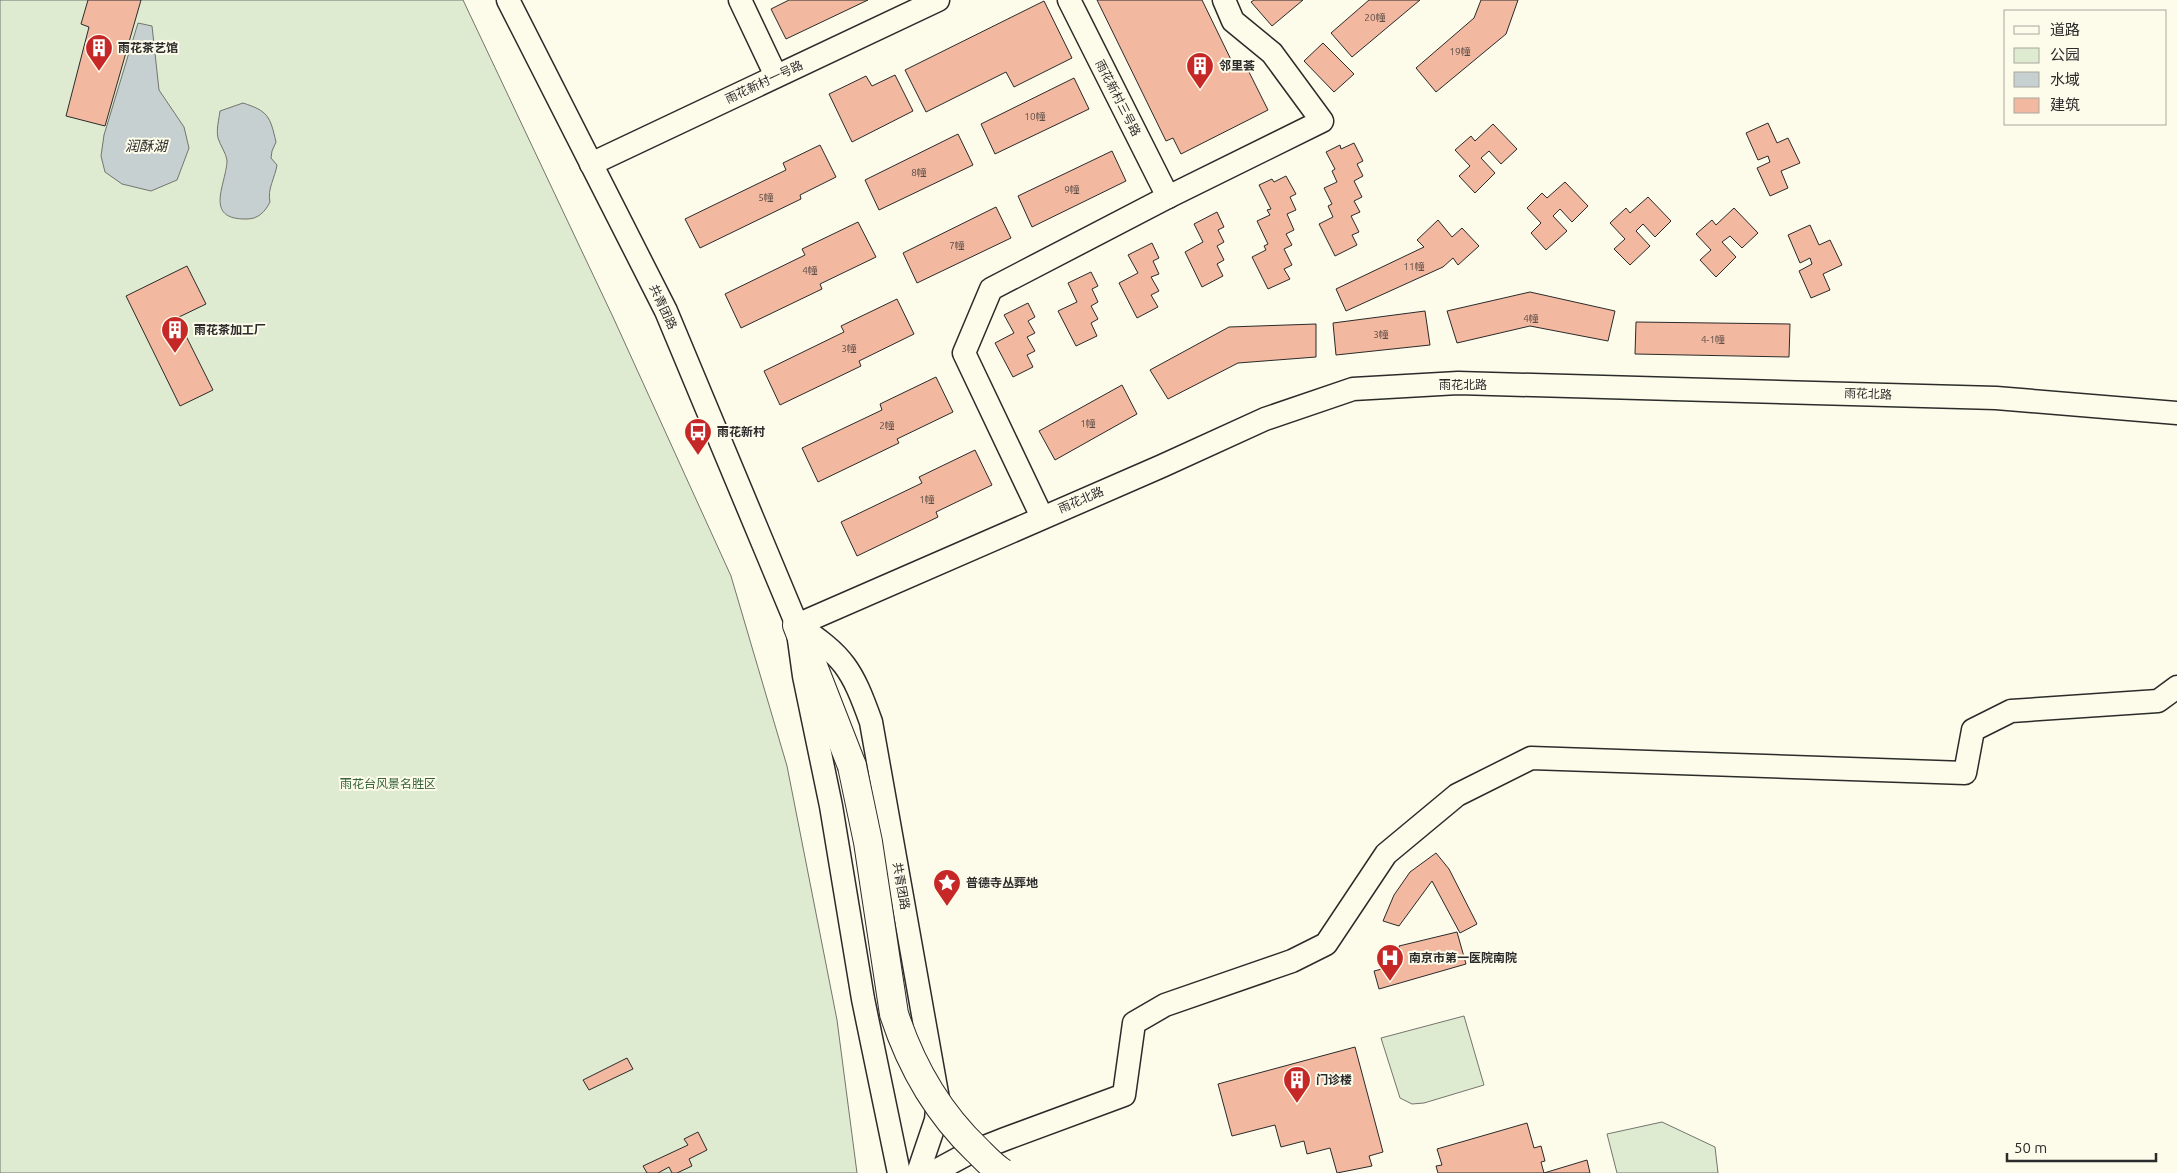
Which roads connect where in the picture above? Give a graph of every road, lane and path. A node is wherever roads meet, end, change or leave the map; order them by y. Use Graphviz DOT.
graph roads {
  1 [pos="508,0"];
  2 [pos="740,0"];
  3 [pos="938,0"];
  4 [pos="1068,0"];
  5 [pos="1224,0"];
  6 [pos="776,76"];
  7 [pos="590,164"];
  8 [pos="1168,197"];
  9 [pos="2177,413"];
  10 [pos="1042,517"];
  11 [pos="797,625"];
  12 [pos="2177,687"];
  13 [pos="899,1173"];
  14 [pos="918,1173"];
  15 [pos="932,1173"];
  16 [pos="1003,1173"];
  1 -- 7 [label="street, 共青团路"];
  2 -- 6 [label="street"];
  3 -- 6 [label="street, 雨花新村一号路"];
  4 -- 8 [label="street, 雨花新村三号路"];
  5 -- 8 [label="street"];
  6 -- 7 [label="street, 雨花新村一号路"];
  7 -- 11 [label="street, 共青团路"];
  8 -- 10 [label="street"];
  9 -- 10 [label="street, 雨花北路"];
  10 -- 11 [label="street, 雨花北路"];
  11 -- 13 [label="street, 共青团路"];
  11 -- 14 [label="street, 共青团路"];
  11 -- 16 [label="main road, bridge"];
  12 -- 15 [label="street"];
}
